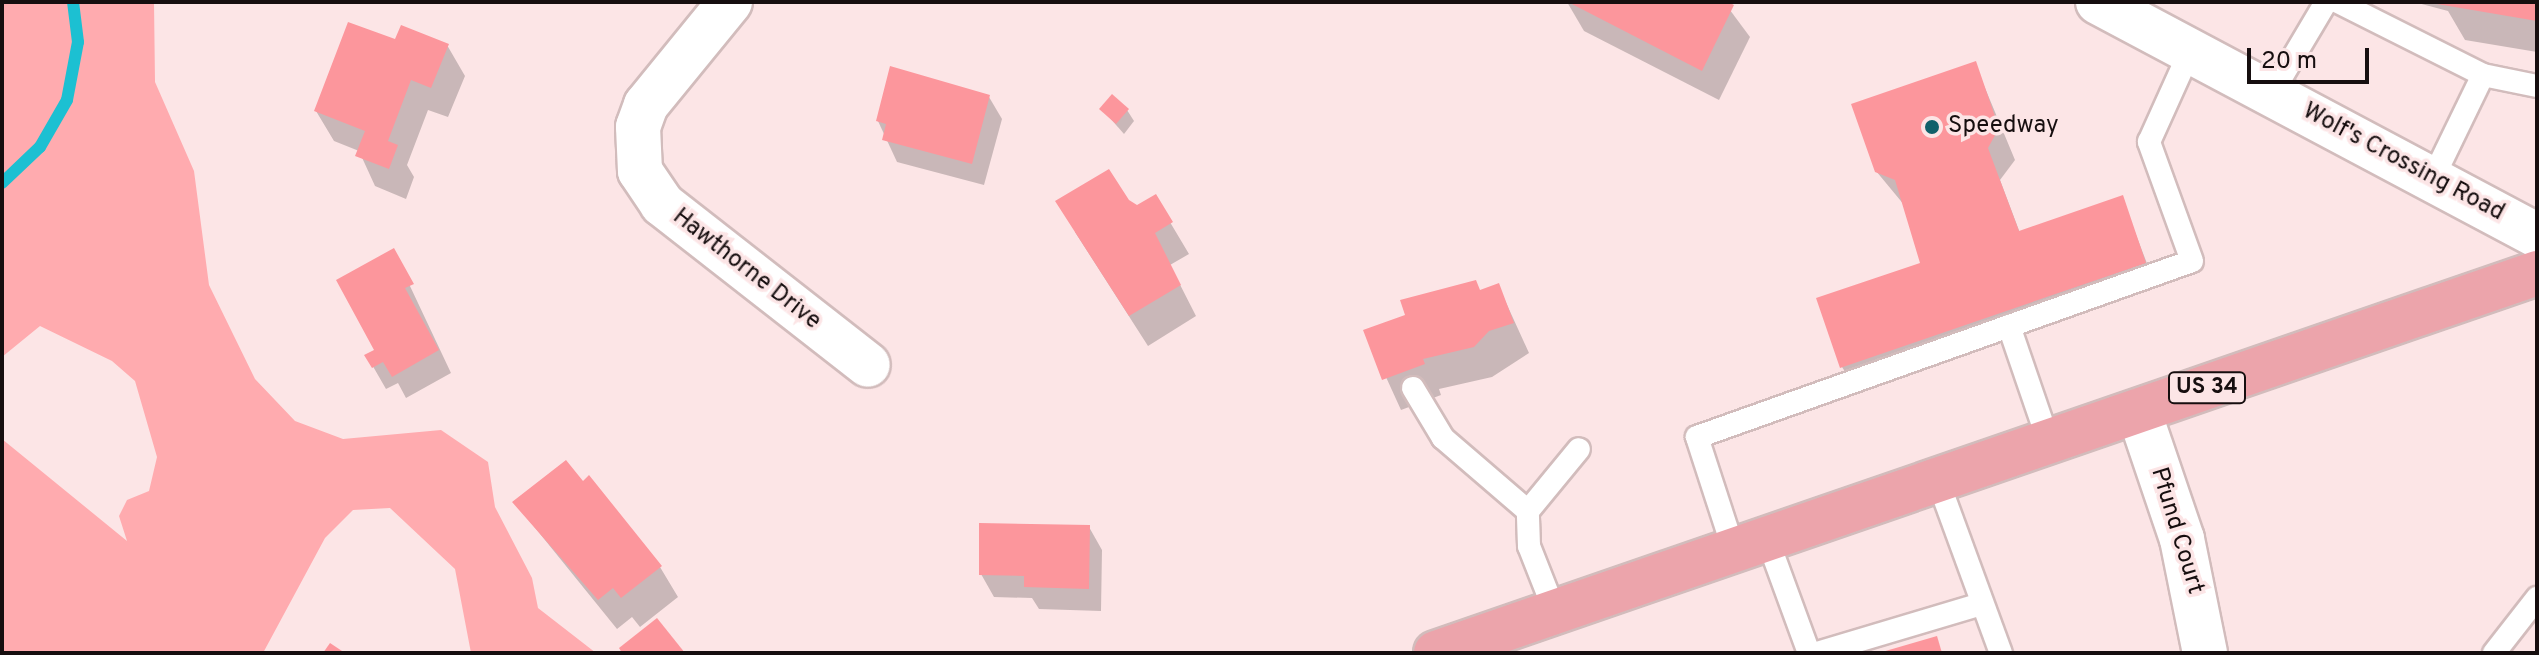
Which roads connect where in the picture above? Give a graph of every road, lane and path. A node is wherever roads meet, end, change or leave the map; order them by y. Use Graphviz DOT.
graph roads {
  1 [pos="730,2"];
  2 [pos="2098,2"];
  3 [pos="2326,2"];
  4 [pos="2338,2"];
  5 [pos="2191,49"];
  6 [pos="2483,75"];
  7 [pos="2537,86"];
  8 [pos="2272,93"];
  9 [pos="2433,178"];
  10 [pos="2537,235"];
  11 [pos="2537,273"];
  12 [pos="2009,326"];
  13 [pos="868,365"];
  14 [pos="1413,388"];
  15 [pos="2139,412"];
  16 [pos="2049,443"];
  17 [pos="1579,449"];
  18 [pos="1938,481"];
  19 [pos="1528,511"];
  20 [pos="1751,548"];
  21 [pos="2537,598"];
  22 [pos="1981,604"];
  23 [pos="1555,612"];
  24 [pos="1436,653"];
  25 [pos="1809,653"];
  26 [pos="1817,653"];
  27 [pos="2001,653"];
  28 [pos="2205,653"];
  29 [pos="2494,653"];
  1 -- 13 [label="street, Hawthorne Drive"];
  2 -- 5 [label="street, Wolf's Crossing Road"];
  3 -- 8 [label="lane"];
  4 -- 6 [label="lane"];
  5 -- 8 [label="street, Wolf's Crossing Road"];
  5 -- 12 [label="lane"];
  6 -- 7 [label="lane"];
  6 -- 9 [label="lane"];
  8 -- 9 [label="street, Wolf's Crossing Road"];
  9 -- 10 [label="street, Wolf's Crossing Road"];
  11 -- 15 [label="main road, US 34"];
  12 -- 16 [label="lane"];
  12 -- 20 [label="lane"];
  14 -- 19 [label="lane"];
  15 -- 16 [label="main road, US 34"];
  15 -- 28 [label="street, Pfund Court"];
  16 -- 18 [label="main road, US 34"];
  17 -- 19 [label="lane"];
  18 -- 20 [label="main road, US 34"];
  18 -- 22 [label="lane"];
  19 -- 23 [label="lane"];
  20 -- 23 [label="main road, US 34"];
  20 -- 25 [label="lane"];
  21 -- 29 [label="lane"];
  22 -- 26 [label="lane"];
  22 -- 27 [label="lane"];
  23 -- 24 [label="main road, US 34"];
}
